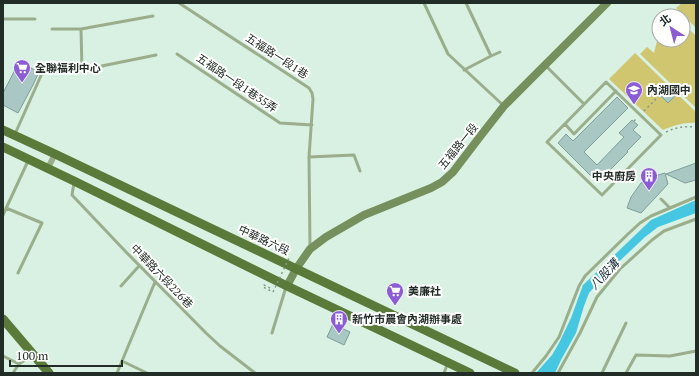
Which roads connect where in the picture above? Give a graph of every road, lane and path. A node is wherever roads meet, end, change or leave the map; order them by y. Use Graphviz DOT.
graph roads {
  1 [pos="179,3"];
  2 [pos="424,3"];
  3 [pos="466,3"];
  4 [pos="607,3"];
  5 [pos="152,16"];
  6 [pos="3,19"];
  7 [pos="35,19"];
  8 [pos="52,29"];
  9 [pos="81,29"];
  10 [pos="500,52"];
  11 [pos="177,54"];
  12 [pos="156,55"];
  13 [pos="491,56"];
  14 [pos="545,65"];
  15 [pos="82,70"];
  16 [pos="464,70"];
  17 [pos="671,84"];
  18 [pos="616,91"];
  19 [pos="584,104"];
  20 [pos="504,106"];
  21 [pos="640,115"];
  22 [pos="634,121"];
  23 [pos="565,124"];
  24 [pos="312,125"];
  25 [pos="696,127"];
  26 [pos="3,130"];
  27 [pos="661,135"];
  28 [pos="14,136"];
  29 [pos="3,147"];
  30 [pos="55,154"];
  31 [pos="309,157"];
  32 [pos="29,159"];
  33 [pos="48,168"];
  34 [pos="360,171"];
  35 [pos="74,181"];
  36 [pos="696,197"];
  37 [pos="661,199"];
  38 [pos="6,208"];
  39 [pos="670,208"];
  40 [pos="3,215"];
  41 [pos="696,219"];
  42 [pos="310,249"];
  43 [pos="290,256"];
  44 [pos="140,266"];
  45 [pos="296,269"];
  46 [pos="18,273"];
  47 [pos="155,282"];
  48 [pos="121,286"];
  49 [pos="287,286"];
  50 [pos="270,288"];
  51 [pos="3,319"];
  52 [pos="626,323"];
  53 [pos="272,333"];
  54 [pos="696,351"];
  55 [pos="33,354"];
  56 [pos="3,356"];
  57 [pos="122,360"];
  58 [pos="448,363"];
  59 [pos="20,364"];
  60 [pos="14,373"];
  61 [pos="49,373"];
  62 [pos="117,373"];
  63 [pos="146,373"];
  64 [pos="255,373"];
  65 [pos="444,373"];
  66 [pos="470,373"];
  67 [pos="515,373"];
  68 [pos="532,373"];
  69 [pos="558,373"];
  70 [pos="602,373"];
  71 [pos="626,373"];
  1 -- 24 [label="lane, 五福路一段1巷"];
  2 -- 16 [label="lane"];
  3 -- 13 [label="lane"];
  4 -- 14 [label="main road, 五福路一段"];
  5 -- 9 [label="lane"];
  6 -- 7 [label="lane"];
  8 -- 9 [label="lane"];
  9 -- 15 [label="lane"];
  10 -- 13 [label="lane"];
  11 -- 24 [label="lane, 五福路一段1巷35弄"];
  12 -- 15 [label="lane"];
  13 -- 16 [label="lane"];
  14 -- 19 [label="lane"];
  14 -- 20 [label="main road, 五福路一段"];
  15 -- 28 [label="lane"];
  16 -- 20 [label="lane"];
  17 -- 21 [label="path"];
  18 -- 19 [label="lane"];
  18 -- 21 [label="lane"];
  18 -- 23 [label="lane"];
  19 -- 23 [label="lane"];
  20 -- 42 [label="main road, 五福路一段"];
  21 -- 22 [label="path"];
  21 -- 27 [label="lane"];
  23 -- 27 [label="lane"];
  24 -- 31 [label="lane, 五福路一段1巷"];
  25 -- 27 [label="path"];
  26 -- 28 [label="main road, 中華路六段"];
  28 -- 30 [label="main road, 中華路六段"];
  29 -- 32 [label="main road"];
  30 -- 33 [label="street"];
  30 -- 45 [label="main road, 中華路六段"];
  31 -- 34 [label="lane"];
  31 -- 42 [label="lane, 五福路一段1巷"];
  32 -- 33 [label="main road"];
  32 -- 38 [label="lane"];
  33 -- 35 [label="main road"];
  35 -- 44 [label="lane, 中華路六段226巷"];
  35 -- 49 [label="main road"];
  36 -- 39 [label="lane"];
  37 -- 39 [label="lane"];
  38 -- 40 [label="lane"];
  38 -- 46 [label="lane"];
  39 -- 68 [label="lane"];
  41 -- 69 [label="lane"];
  42 -- 45 [label="main road, 五福路一段"];
  43 -- 50 [label="path, bridge"];
  44 -- 47 [label="lane, 中華路六段226巷"];
  44 -- 48 [label="lane"];
  45 -- 49 [label="main road, 五福路一段"];
  45 -- 67 [label="main road, 中華路六段"];
  47 -- 57 [label="lane"];
  47 -- 64 [label="lane, 中華路六段226巷"];
  49 -- 53 [label="lane"];
  49 -- 58 [label="main road"];
  51 -- 55 [label="main road"];
  52 -- 70 [label="lane"];
  54 -- 71 [label="lane"];
  55 -- 59 [label="lane"];
  55 -- 61 [label="main road"];
  56 -- 59 [label="lane"];
  57 -- 62 [label="lane"];
  57 -- 63 [label="lane"];
  58 -- 65 [label="lane"];
  58 -- 66 [label="main road"];
  59 -- 60 [label="lane"];
}
